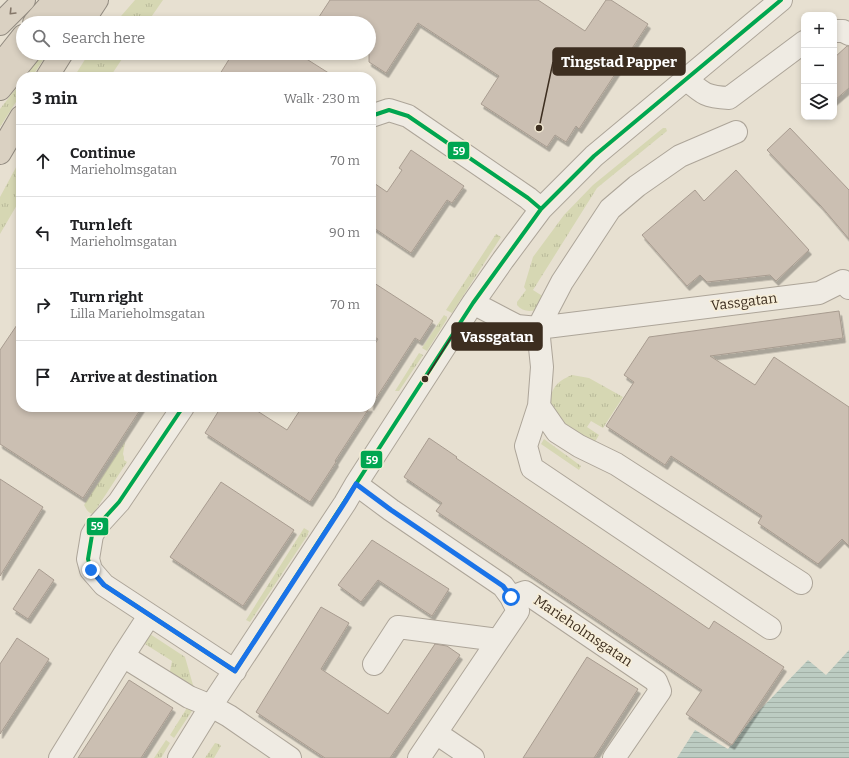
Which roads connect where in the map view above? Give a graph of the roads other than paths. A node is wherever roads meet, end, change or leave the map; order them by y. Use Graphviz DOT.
graph roads {
  1 [pos="24,0"];
  2 [pos="54,0"];
  3 [pos="85,0"];
  4 [pos="97,0"];
  5 [pos="781,0"];
  6 [pos="40,16"];
  7 [pos="62,16"];
  8 [pos="87,16"];
  9 [pos="0,24"];
  10 [pos="837,31"];
  11 [pos="849,34"];
  12 [pos="801,44"];
  13 [pos="16,45"];
  14 [pos="23,60"];
  15 [pos="58,60"];
  16 [pos="0,65"];
  17 [pos="50,72"];
  18 [pos="686,79"];
  19 [pos="0,89"];
  20 [pos="376,114"];
  21 [pos="16,126"];
  22 [pos="736,132"];
  23 [pos="0,153"];
  24 [pos="541,209"];
  25 [pos="849,288"];
  26 [pos="473,303"];
  27 [pos="538,328"];
  28 [pos="539,406"];
  29 [pos="180,412"];
  30 [pos="356,484"];
  31 [pos="801,583"];
  32 [pos="511,597"];
  33 [pos="149,616"];
  34 [pos="770,628"];
  35 [pos="498,640"];
  36 [pos="123,656"];
  37 [pos="374,664"];
  38 [pos="235,671"];
  39 [pos="211,706"];
  40 [pos="436,733"];
  41 [pos="60,758"];
  42 [pos="178,758"];
  43 [pos="290,758"];
  44 [pos="419,758"];
  45 [pos="473,758"];
  46 [pos="614,758"];
  1 -- 9 [label="highway, one-way"];
  2 -- 6 [label="highway"];
  3 -- 7 [label="highway"];
  4 -- 8 [label="highway"];
  5 -- 18 [label="street"];
  10 -- 11 [label="street"];
  12 -- 18 [label="street"];
  13 -- 16 [label="highway"];
  14 -- 19 [label="highway"];
  15 -- 17 [label="highway"];
  18 -- 24 [label="street"];
  20 -- 24 [label="street"];
  21 -- 23 [label="highway"];
  22 -- 27 [label="street"];
  24 -- 26 [label="street"];
  25 -- 27 [label="street, Vassgatan"];
  26 -- 27 [label="street, Vassgatan"];
  26 -- 30 [label="street"];
  27 -- 28 [label="street"];
  28 -- 31 [label="street"];
  28 -- 34 [label="street"];
  29 -- 33 [label="street"];
  30 -- 32 [label="street, Marieholmsgatan"];
  30 -- 38 [label="street"];
  32 -- 35 [label="street"];
  32 -- 46 [label="street, Marieholmsgatan"];
  33 -- 36 [label="street"];
  33 -- 38 [label="street"];
  35 -- 37 [label="street"];
  35 -- 40 [label="street"];
  36 -- 39 [label="street"];
  36 -- 41 [label="street"];
  38 -- 39 [label="street"];
  39 -- 42 [label="street"];
  39 -- 43 [label="street"];
  40 -- 44 [label="street"];
  40 -- 45 [label="street"];
}
